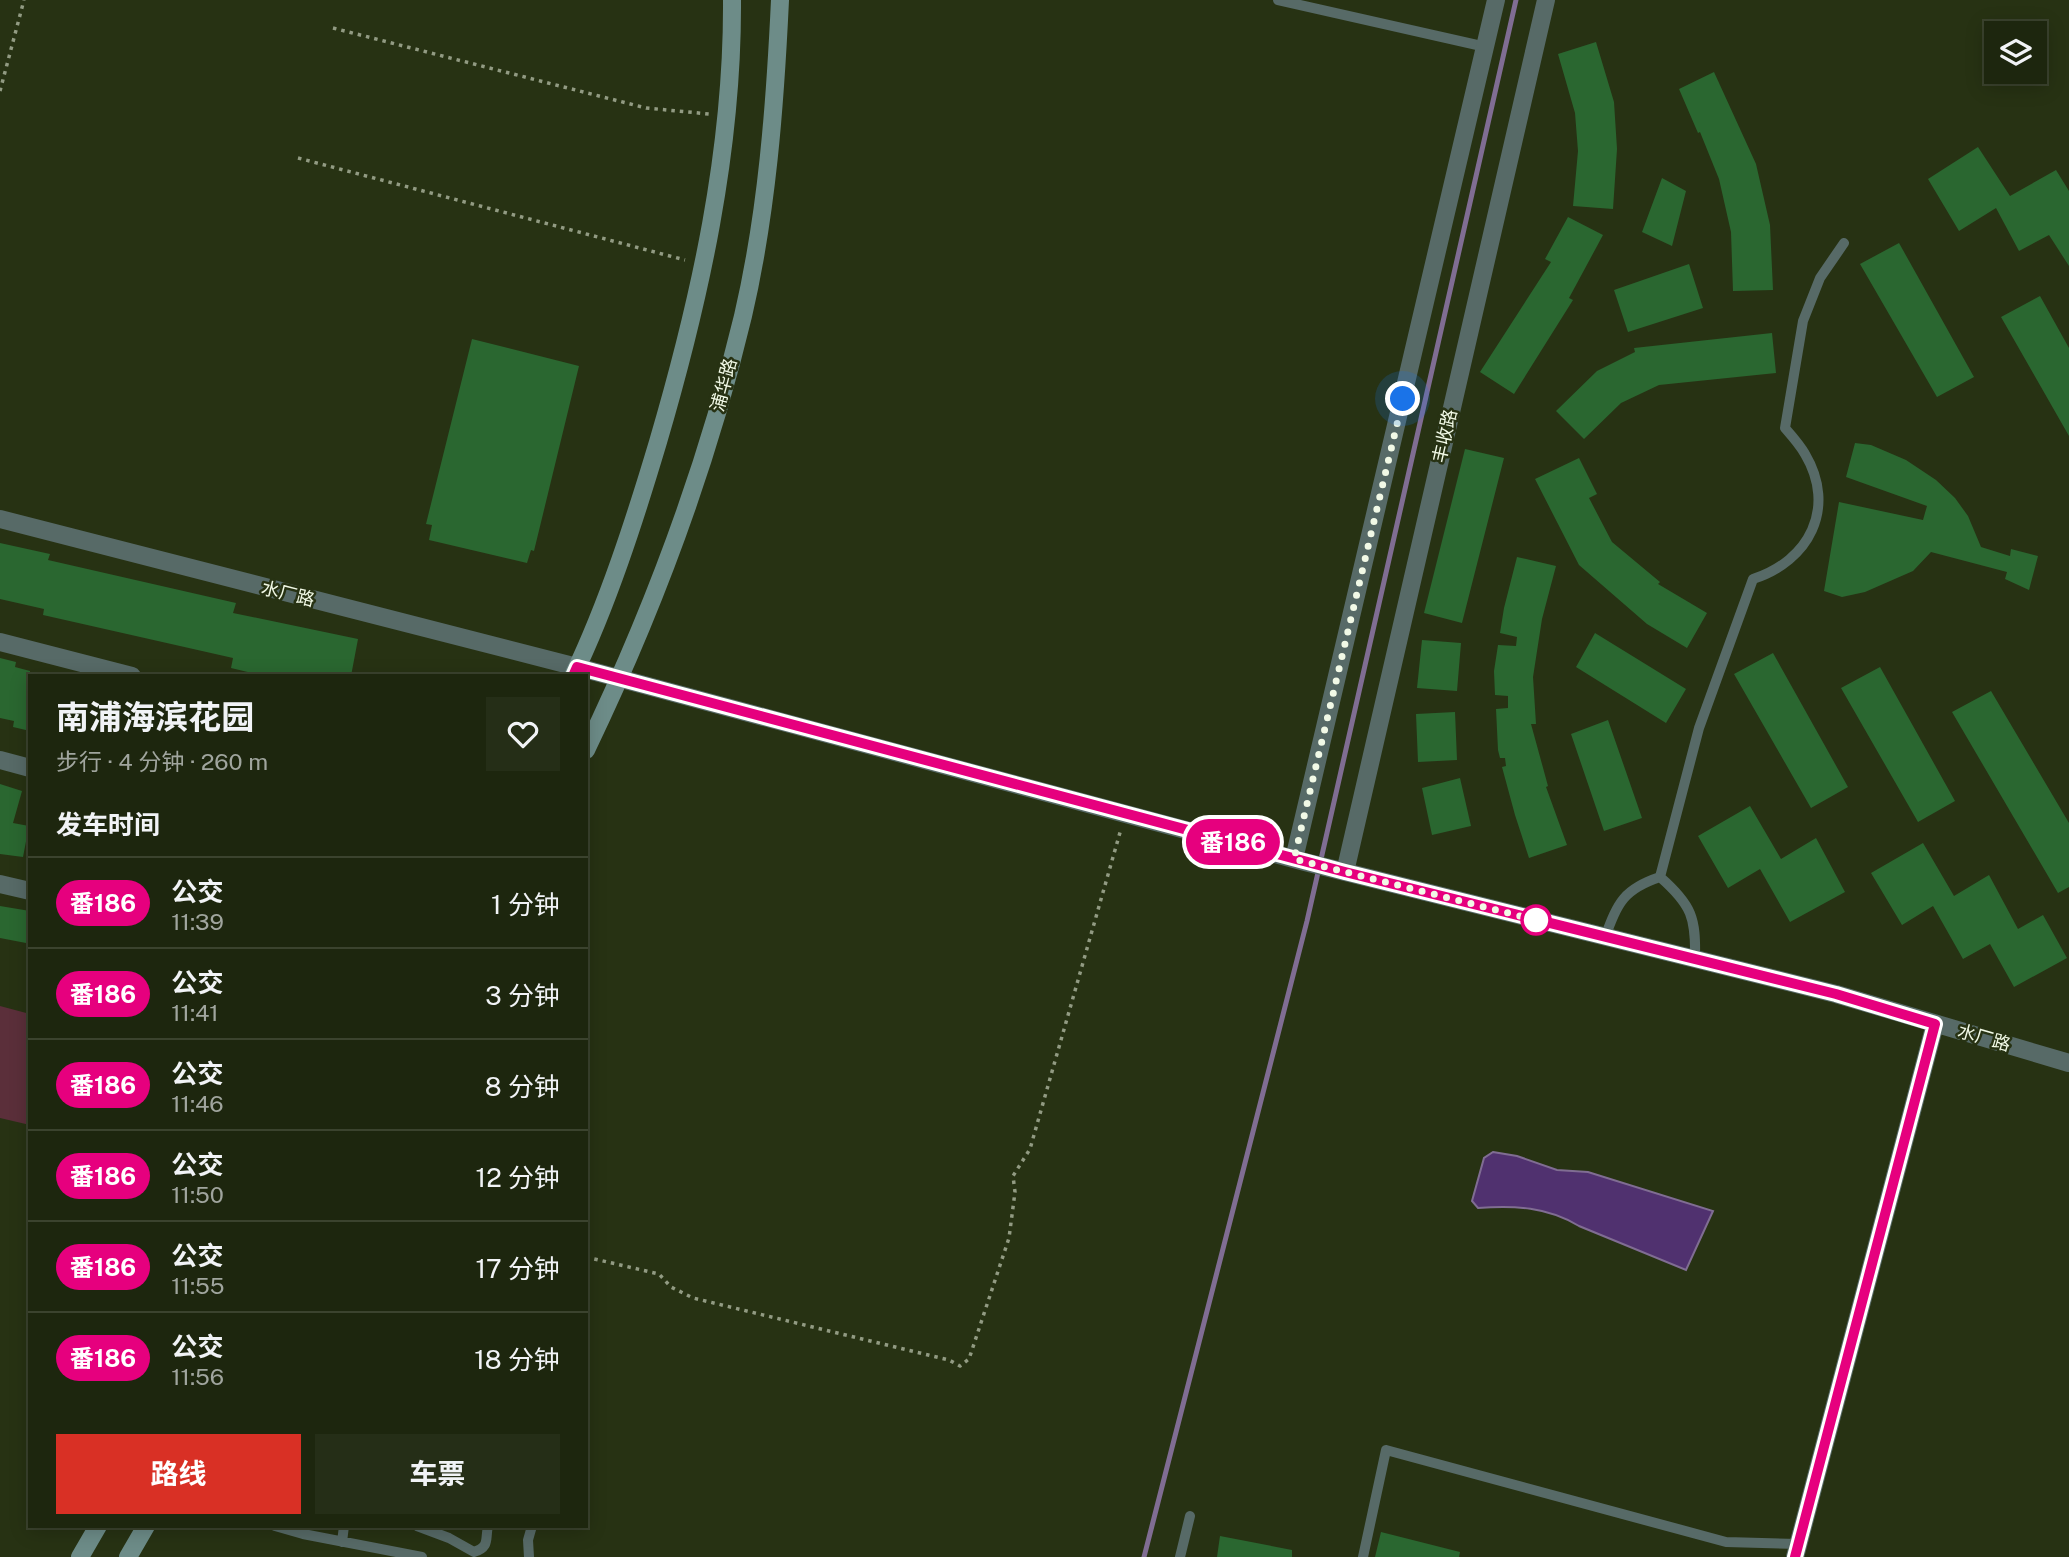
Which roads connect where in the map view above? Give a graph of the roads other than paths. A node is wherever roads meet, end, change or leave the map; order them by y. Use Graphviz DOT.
graph roads {
  1 [pos="732,0"];
  2 [pos="780,0"];
  3 [pos="1278,0"];
  4 [pos="1496,0"];
  5 [pos="1546,0"];
  6 [pos="1486,47"];
  7 [pos="1844,243"];
  8 [pos="0,519"];
  9 [pos="0,642"];
  10 [pos="575,671"];
  11 [pos="124,674"];
  12 [pos="620,680"];
  13 [pos="588,746"];
  14 [pos="0,760"];
  15 [pos="28,767"];
  16 [pos="1300,860"];
  17 [pos="1336,870"];
  18 [pos="1660,877"];
  19 [pos="0,884"];
  20 [pos="28,891"];
  21 [pos="1605,937"];
  22 [pos="1695,959"];
  23 [pos="1935,1024"];
  24 [pos="2069,1063"];
  25 [pos="1190,1517"];
  26 [pos="97,1528"];
  27 [pos="145,1528"];
  28 [pos="283,1528"];
  29 [pos="344,1528"];
  30 [pos="422,1528"];
  31 [pos="488,1528"];
  32 [pos="532,1529"];
  33 [pos="342,1542"];
  34 [pos="1797,1551"];
  35 [pos="80,1557"];
  36 [pos="128,1557"];
  37 [pos="422,1557"];
  38 [pos="529,1557"];
  39 [pos="1180,1557"];
  40 [pos="1363,1557"];
  1 -- 10 [label="main road"];
  2 -- 12 [label="main road, 浦华路"];
  3 -- 6 [label="lane"];
  4 -- 6 [label="street"];
  5 -- 17 [label="street, 丰收路"];
  6 -- 16 [label="street"];
  7 -- 18 [label="lane"];
  8 -- 10 [label="street, 水厂路"];
  9 -- 11 [label="street"];
  10 -- 12 [label="street, 水厂路"];
  12 -- 13 [label="main road, 浦华路"];
  12 -- 16 [label="street"];
  14 -- 15 [label="street"];
  16 -- 17 [label="street, 水厂路"];
  17 -- 21 [label="street, 水厂路"];
  18 -- 21 [label="lane"];
  18 -- 22 [label="lane"];
  19 -- 20 [label="street"];
  21 -- 22 [label="street, 水厂路"];
  22 -- 23 [label="street, 水厂路"];
  23 -- 24 [label="street, 水厂路"];
  23 -- 34 [label="street"];
  25 -- 39 [label="lane"];
  26 -- 35 [label="main road"];
  27 -- 36 [label="main road"];
  28 -- 33 [label="lane"];
  29 -- 33 [label="lane"];
  30 -- 31 [label="lane"];
  32 -- 38 [label="lane"];
  33 -- 37 [label="lane"];
  34 -- 40 [label="lane"];
}
